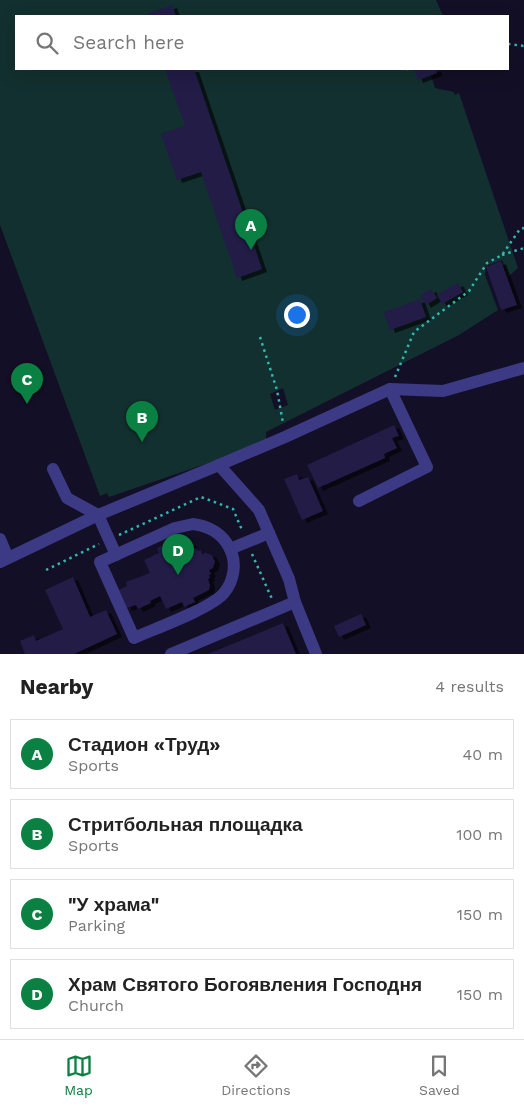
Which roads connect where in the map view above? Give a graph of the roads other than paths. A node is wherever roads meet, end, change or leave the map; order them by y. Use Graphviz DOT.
graph roads {
  1 [pos="524,368"];
  2 [pos="390,389"];
  3 [pos="219,465"];
  4 [pos="52,469"];
  5 [pos="359,500"];
  6 [pos="98,515"];
  7 [pos="269,533"];
  8 [pos="0,539"];
  9 [pos="230,549"];
  10 [pos="116,555"];
  11 [pos="4,560"];
  12 [pos="295,602"];
  13 [pos="171,654"];
  14 [pos="316,654"];
  1 -- 2 [label="street"];
  2 -- 3 [label="street"];
  2 -- 5 [label="street"];
  3 -- 6 [label="street"];
  3 -- 7 [label="street"];
  4 -- 6 [label="street"];
  6 -- 10 [label="street"];
  6 -- 11 [label="street"];
  7 -- 9 [label="street"];
  7 -- 12 [label="street"];
  8 -- 11 [label="street"];
  9 -- 10 [label="street"];
  9 -- 10 [label="street"];
  12 -- 13 [label="street"];
  12 -- 14 [label="street"];
}
